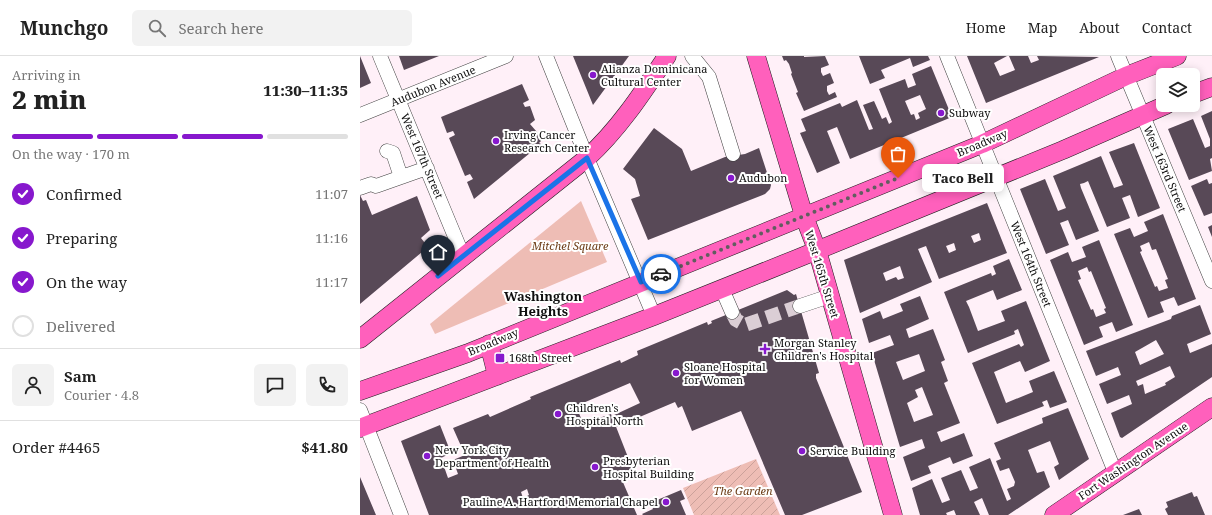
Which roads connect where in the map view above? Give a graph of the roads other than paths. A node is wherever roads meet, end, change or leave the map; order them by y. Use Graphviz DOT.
graph roads {
  1 [pos="380,56"];
  2 [pos="506,56"];
  3 [pos="546,56"];
  4 [pos="667,56"];
  5 [pos="692,56"];
  6 [pos="756,56"];
  7 [pos="947,56"];
  8 [pos="1118,56"];
  9 [pos="1177,56"];
  10 [pos="1126,76"];
  11 [pos="1212,87"];
  12 [pos="1200,91"];
  13 [pos="398,100"];
  14 [pos="1156,109"];
  15 [pos="1142,114"];
  16 [pos="360,115"];
  17 [pos="982,144"];
  18 [pos="387,151"];
  19 [pos="733,154"];
  20 [pos="587,158"];
  21 [pos="427,168"];
  22 [pos="401,177"];
  23 [pos="996,178"];
  24 [pos="360,192"];
  25 [pos="804,216"];
  26 [pos="817,250"];
  27 [pos="463,256"];
  28 [pos="1212,281"];
  29 [pos="641,282"];
  30 [pos="722,289"];
  31 [pos="830,296"];
  32 [pos="800,306"];
  33 [pos="732,312"];
  34 [pos="654,316"];
  35 [pos="360,339"];
  36 [pos="488,344"];
  37 [pos="497,376"];
  38 [pos="360,390"];
  39 [pos="1212,407"];
  40 [pos="362,422"];
  41 [pos="1115,472"];
  42 [pos="401,515"];
  43 [pos="893,515"];
  44 [pos="1054,515"];
  1 -- 13 [label="street, West 167th Street"];
  2 -- 13 [label="street, Audubon Avenue"];
  3 -- 20 [label="street"];
  4 -- 20 [label="main road"];
  5 -- 19 [label="street"];
  6 -- 25 [label="main road, West 165th Street"];
  7 -- 17 [label="street, West 164th Street"];
  8 -- 10 [label="street, West 163rd Street"];
  9 -- 10 [label="main road, Broadway"];
  10 -- 15 [label="street, West 163rd Street"];
  10 -- 17 [label="main road, Broadway"];
  11 -- 12 [label="main road"];
  13 -- 16 [label="street, Audubon Avenue"];
  13 -- 21 [label="street, West 167th Street"];
  14 -- 15 [label="main road"];
  15 -- 23 [label="main road"];
  15 -- 28 [label="street, West 163rd Street"];
  17 -- 23 [label="street, West 164th Street"];
  17 -- 25 [label="main road, Broadway"];
  18 -- 22 [label="street"];
  20 -- 27 [label="main road"];
  20 -- 29 [label="street"];
  21 -- 22 [label="street"];
  21 -- 27 [label="street, West 167th Street"];
  22 -- 24 [label="street"];
  23 -- 26 [label="main road"];
  23 -- 41 [label="street, West 164th Street"];
  25 -- 26 [label="main road, West 165th Street"];
  25 -- 29 [label="main road, Broadway"];
  26 -- 30 [label="main road"];
  26 -- 31 [label="main road, West 165th Street"];
  27 -- 35 [label="main road"];
  29 -- 34 [label="street"];
  29 -- 36 [label="main road, Broadway"];
  30 -- 33 [label="street"];
  30 -- 34 [label="main road"];
  31 -- 32 [label="street"];
  31 -- 43 [label="main road, West 165th Street"];
  34 -- 37 [label="main road"];
  36 -- 37 [label="main road"];
  36 -- 38 [label="main road, Broadway"];
  37 -- 40 [label="main road"];
  39 -- 41 [label="main road, Fort Washington Avenue"];
  40 -- 42 [label="street"];
  41 -- 44 [label="main road, Fort Washington Avenue"];
}
